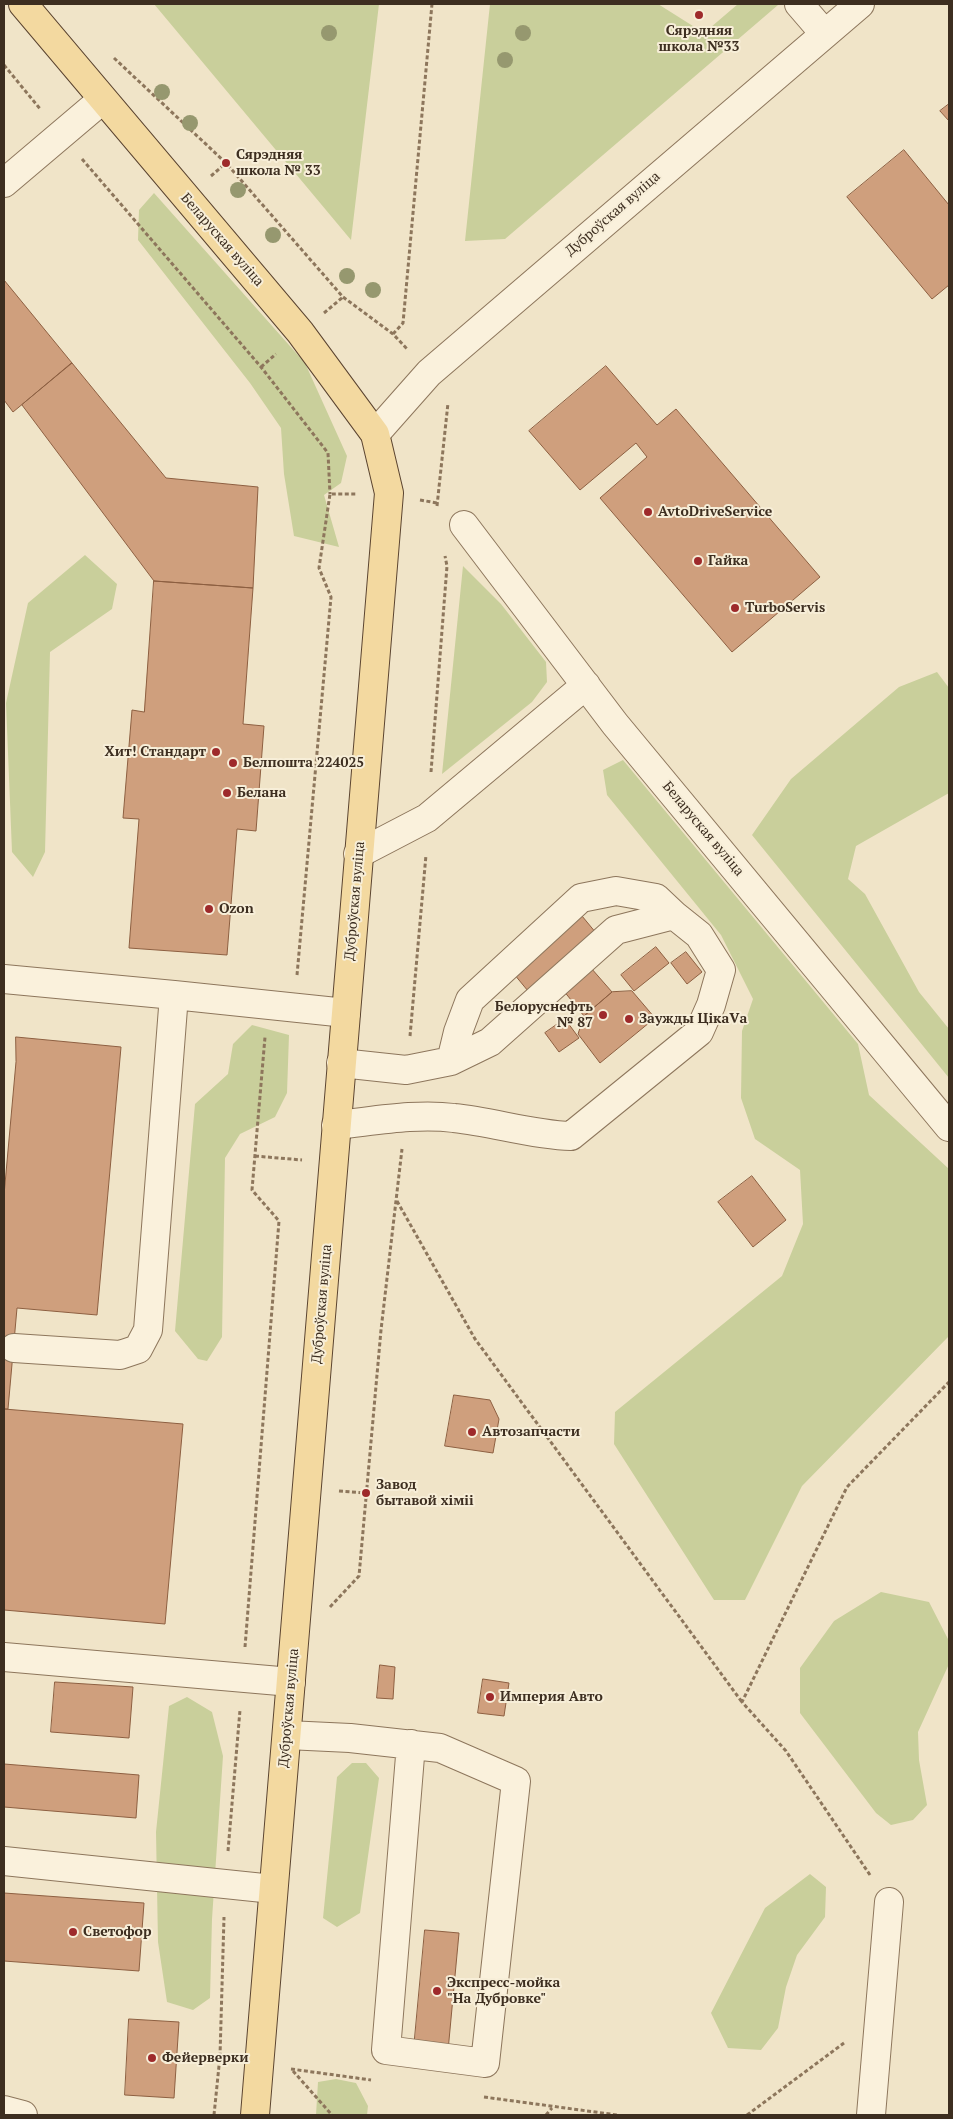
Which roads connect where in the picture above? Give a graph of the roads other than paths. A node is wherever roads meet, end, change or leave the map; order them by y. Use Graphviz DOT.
graph roads {
  1 [pos="23,4"];
  2 [pos="799,4"];
  3 [pos="860,4"];
  4 [pos="824,33"];
  5 [pos="102,100"];
  6 [pos="4,183"];
  7 [pos="375,434"];
  8 [pos="389,493"];
  9 [pos="464,524"];
  10 [pos="586,685"];
  11 [pos="358,854"];
  12 [pos="674,915"];
  13 [pos="4,979"];
  14 [pos="174,995"];
  15 [pos="346,1012"];
  16 [pos="451,1061"];
  17 [pos="342,1063"];
  18 [pos="336,1125"];
  19 [pos="949,1128"];
  20 [pos="14,1348"];
  21 [pos="4,1658"];
  22 [pos="291,1682"];
  23 [pos="287,1735"];
  24 [pos="411,1744"];
  25 [pos="4,1861"];
  26 [pos="273,1889"];
  27 [pos="889,1902"];
  28 [pos="4,2110"];
  29 [pos="23,2115"];
  30 [pos="255,2115"];
  31 [pos="871,2115"];
  1 -- 5 [label="main road, Беларуская вуліца"];
  2 -- 4 [label="street"];
  3 -- 4 [label="street, Дуброўская вуліца"];
  4 -- 7 [label="street, Дуброўская вуліца"];
  5 -- 6 [label="street"];
  5 -- 7 [label="main road, Беларуская вуліца"];
  7 -- 8 [label="main road, Беларуская вуліца"];
  8 -- 11 [label="main road, Дуброўская вуліца"];
  9 -- 10 [label="street, Беларуская вуліца"];
  10 -- 11 [label="street"];
  10 -- 19 [label="street, Беларуская вуліца"];
  11 -- 15 [label="main road, Дуброўская вуліца"];
  12 -- 16 [label="street"];
  12 -- 16 [label="street"];
  12 -- 18 [label="street"];
  13 -- 14 [label="street"];
  14 -- 15 [label="street"];
  14 -- 20 [label="street"];
  15 -- 17 [label="main road, Дуброўская вуліца"];
  16 -- 17 [label="street"];
  17 -- 18 [label="main road, Дуброўская вуліца"];
  18 -- 22 [label="main road, Дуброўская вуліца"];
  21 -- 22 [label="street"];
  22 -- 23 [label="main road, Дуброўская вуліца"];
  23 -- 24 [label="street"];
  23 -- 26 [label="main road, Дуброўская вуліца"];
  24 -- 24 [label="street"];
  25 -- 26 [label="street"];
  26 -- 30 [label="main road, Дуброўская вуліца"];
  27 -- 31 [label="street"];
  28 -- 29 [label="street"];
}
